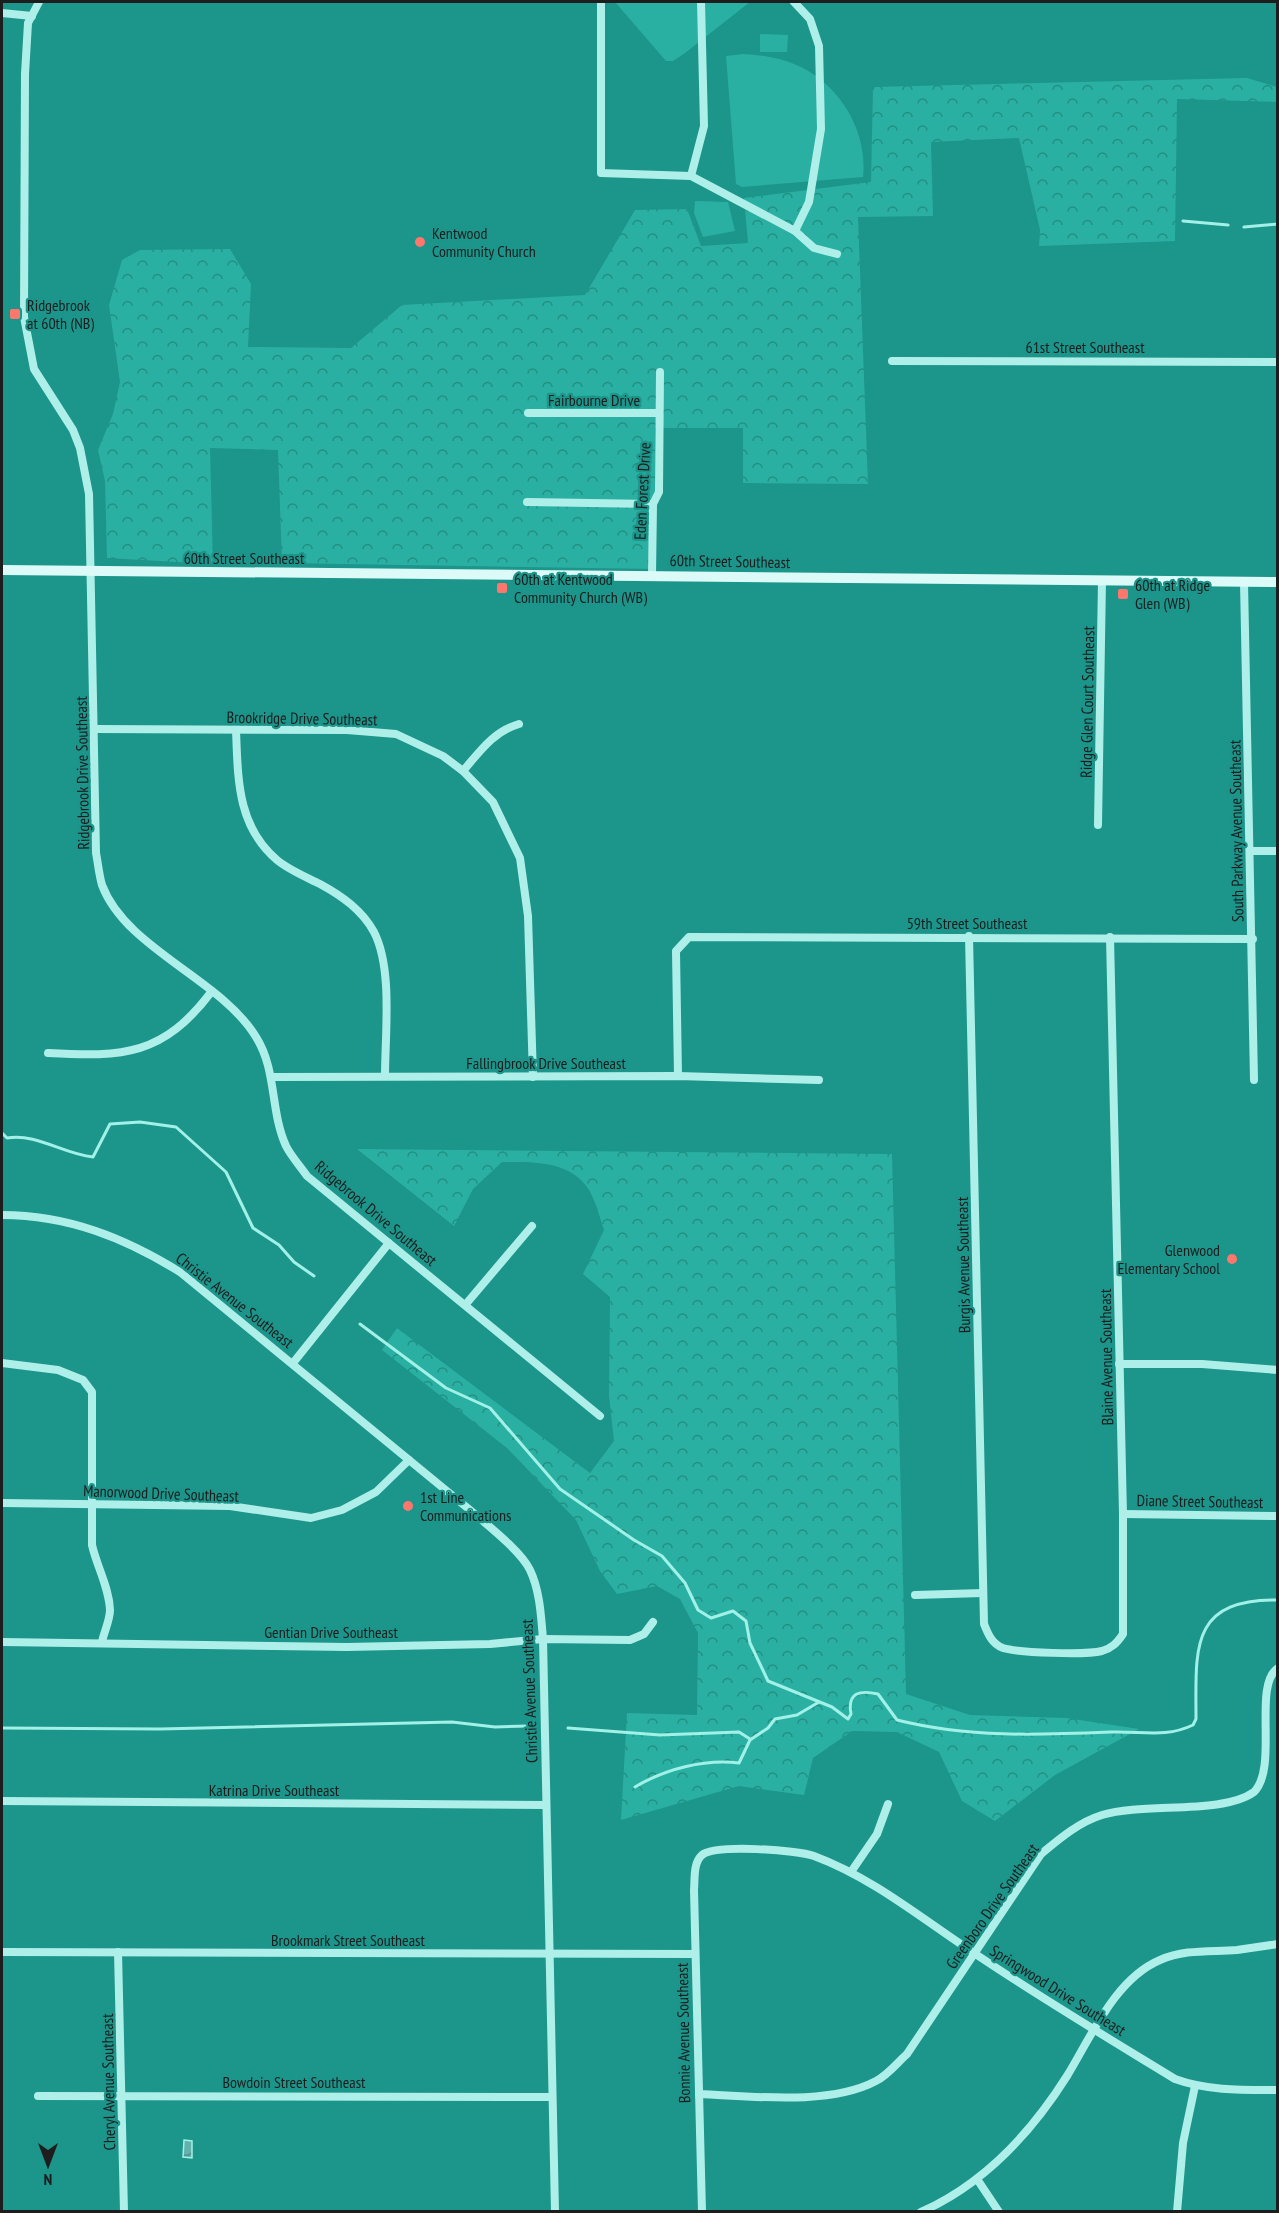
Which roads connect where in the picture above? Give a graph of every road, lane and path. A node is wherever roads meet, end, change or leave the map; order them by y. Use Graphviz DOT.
graph roads {
  1 [pos="39,2"];
  2 [pos="601,2"];
  3 [pos="701,2"];
  4 [pos="794,2"];
  5 [pos="2,13"];
  6 [pos="32,16"];
  7 [pos="691,176"];
  8 [pos="795,231"];
  9 [pos="837,254"];
  10 [pos="892,361"];
  11 [pos="1278,362"];
  12 [pos="660,372"];
  13 [pos="528,413"];
  14 [pos="659,413"];
  15 [pos="527,502"];
  16 [pos="653,504"];
  17 [pos="2,570"];
  18 [pos="91,572"];
  19 [pos="652,576"];
  20 [pos="1102,580"];
  21 [pos="1244,582"];
  22 [pos="1278,582"];
  23 [pos="519,724"];
  24 [pos="94,729"];
  25 [pos="236,730"];
  26 [pos="464,771"];
  27 [pos="1098,825"];
  28 [pos="1250,851"];
  29 [pos="1278,851"];
  30 [pos="969,936"];
  31 [pos="1110,937"];
  32 [pos="1253,939"];
  33 [pos="212,991"];
  34 [pos="48,1053"];
  35 [pos="385,1076"];
  36 [pos="678,1076"];
  37 [pos="272,1077"];
  38 [pos="533,1077"];
  39 [pos="819,1080"];
  40 [pos="1254,1080"];
  41 [pos="2,1215"];
  42 [pos="532,1226"];
  43 [pos="389,1244"];
  44 [pos="466,1304"];
  45 [pos="293,1363"];
  46 [pos="2,1364"];
  47 [pos="1119,1364"];
  48 [pos="1278,1370"];
  49 [pos="600,1416"];
  50 [pos="409,1460"];
  51 [pos="2,1503"];
  52 [pos="92,1504"];
  53 [pos="1123,1514"];
  54 [pos="1278,1516"];
  55 [pos="983,1593"];
  56 [pos="915,1595"];
  57 [pos="653,1622"];
  58 [pos="543,1639"];
  59 [pos="2,1642"];
  60 [pos="102,1642"];
  61 [pos="1276,1668"];
  62 [pos="2,1801"];
  63 [pos="888,1804"];
  64 [pos="546,1805"];
  65 [pos="701,1856"];
  66 [pos="851,1872"];
  67 [pos="1278,1944"];
  68 [pos="2,1952"];
  69 [pos="118,1952"];
  70 [pos="973,1953"];
  71 [pos="695,1954"];
  72 [pos="550,1955"];
  73 [pos="1095,2030"];
  74 [pos="1195,2086"];
  75 [pos="1278,2090"];
  76 [pos="123,2094"];
  77 [pos="699,2094"];
  78 [pos="38,2096"];
  79 [pos="551,2097"];
  80 [pos="977,2179"];
  81 [pos="124,2211"];
  82 [pos="555,2211"];
  83 [pos="702,2211"];
  84 [pos="921,2211"];
  85 [pos="999,2211"];
  86 [pos="1177,2211"];
  1 -- 6 [label="street, Ridgebrook Drive Southeast"];
  2 -- 7 [label="street"];
  3 -- 7 [label="street"];
  4 -- 8 [label="street"];
  5 -- 6 [label="street"];
  6 -- 18 [label="street, Ridgebrook Drive Southeast"];
  7 -- 8 [label="street"];
  8 -- 9 [label="street"];
  10 -- 11 [label="street, 61st Street Southeast"];
  12 -- 14 [label="street, Eden Forest Drive"];
  13 -- 14 [label="street, Fairbourne Drive"];
  14 -- 16 [label="street, Eden Forest Drive"];
  15 -- 16 [label="street"];
  16 -- 19 [label="street, Eden Forest Drive"];
  17 -- 18 [label="main road, 60th Street Southeast"];
  18 -- 19 [label="main road, 60th Street Southeast"];
  18 -- 24 [label="street, Ridgebrook Drive Southeast"];
  19 -- 20 [label="main road, 60th Street Southeast"];
  20 -- 21 [label="main road, 60th Street Southeast"];
  20 -- 27 [label="street, Ridge Glen Court Southeast"];
  21 -- 22 [label="main road, 60th Street Southeast"];
  21 -- 28 [label="street, South Parkway Avenue Southeast"];
  23 -- 26 [label="street"];
  24 -- 25 [label="street, Brookridge Drive Southeast"];
  24 -- 33 [label="street, Ridgebrook Drive Southeast"];
  25 -- 26 [label="street, Brookridge Drive Southeast"];
  25 -- 35 [label="street"];
  26 -- 38 [label="street, Brookridge Drive Southeast"];
  28 -- 29 [label="street"];
  28 -- 32 [label="street, South Parkway Avenue Southeast"];
  30 -- 31 [label="street, 59th Street Southeast"];
  30 -- 36 [label="street, 59th Street Southeast"];
  30 -- 55 [label="street, Burgis Avenue Southeast"];
  31 -- 32 [label="street, 59th Street Southeast"];
  31 -- 47 [label="street, Blaine Avenue Southeast"];
  32 -- 40 [label="street, South Parkway Avenue Southeast"];
  33 -- 34 [label="street"];
  33 -- 37 [label="street, Ridgebrook Drive Southeast"];
  35 -- 37 [label="street, Fallingbrook Drive Southeast"];
  35 -- 38 [label="street, Fallingbrook Drive Southeast"];
  36 -- 38 [label="street, Fallingbrook Drive Southeast"];
  36 -- 39 [label="street, Fallingbrook Drive Southeast"];
  37 -- 43 [label="street, Ridgebrook Drive Southeast"];
  41 -- 45 [label="street, Christie Avenue Southeast"];
  42 -- 44 [label="street"];
  43 -- 44 [label="street, Ridgebrook Drive Southeast"];
  43 -- 45 [label="street"];
  44 -- 49 [label="street, Ridgebrook Drive Southeast"];
  45 -- 50 [label="street, Christie Avenue Southeast"];
  46 -- 52 [label="street"];
  47 -- 48 [label="street"];
  47 -- 53 [label="street, Blaine Avenue Southeast"];
  50 -- 52 [label="street, Manorwood Drive Southeast"];
  50 -- 58 [label="street, Christie Avenue Southeast"];
  51 -- 52 [label="street, Manorwood Drive Southeast"];
  52 -- 60 [label="street"];
  53 -- 54 [label="street, Diane Street Southeast"];
  53 -- 55 [label="street, Blaine Avenue Southeast"];
  55 -- 56 [label="street"];
  57 -- 58 [label="street, Gentian Drive Southeast"];
  58 -- 60 [label="street, Gentian Drive Southeast"];
  58 -- 64 [label="street, Christie Avenue Southeast"];
  59 -- 60 [label="street, Gentian Drive Southeast"];
  61 -- 70 [label="street, Greenboro Drive Southeast"];
  62 -- 64 [label="street, Katrina Drive Southeast"];
  63 -- 66 [label="street"];
  64 -- 72 [label="street, Christie Avenue Southeast"];
  65 -- 66 [label="street, Springwood Drive Southeast"];
  65 -- 71 [label="street, Bonnie Avenue Southeast"];
  66 -- 70 [label="street, Springwood Drive Southeast"];
  67 -- 73 [label="street"];
  68 -- 69 [label="street, Brookmark Street Southeast"];
  69 -- 72 [label="street, Brookmark Street Southeast"];
  69 -- 76 [label="street, Cheryl Avenue Southeast"];
  70 -- 73 [label="street, Springwood Drive Southeast"];
  70 -- 77 [label="street, Greenboro Drive Southeast"];
  71 -- 72 [label="street, Brookmark Street Southeast"];
  71 -- 77 [label="street, Bonnie Avenue Southeast"];
  72 -- 79 [label="street, Christie Avenue Southeast"];
  73 -- 74 [label="street, Springwood Drive Southeast"];
  73 -- 80 [label="street"];
  74 -- 75 [label="street, Springwood Drive Southeast"];
  74 -- 86 [label="street"];
  76 -- 78 [label="street, Bowdoin Street Southeast"];
  76 -- 79 [label="street, Bowdoin Street Southeast"];
  76 -- 81 [label="street, Cheryl Avenue Southeast"];
  77 -- 83 [label="street, Bonnie Avenue Southeast"];
  79 -- 82 [label="street, Christie Avenue Southeast"];
  80 -- 84 [label="street"];
  80 -- 85 [label="street"];
}
